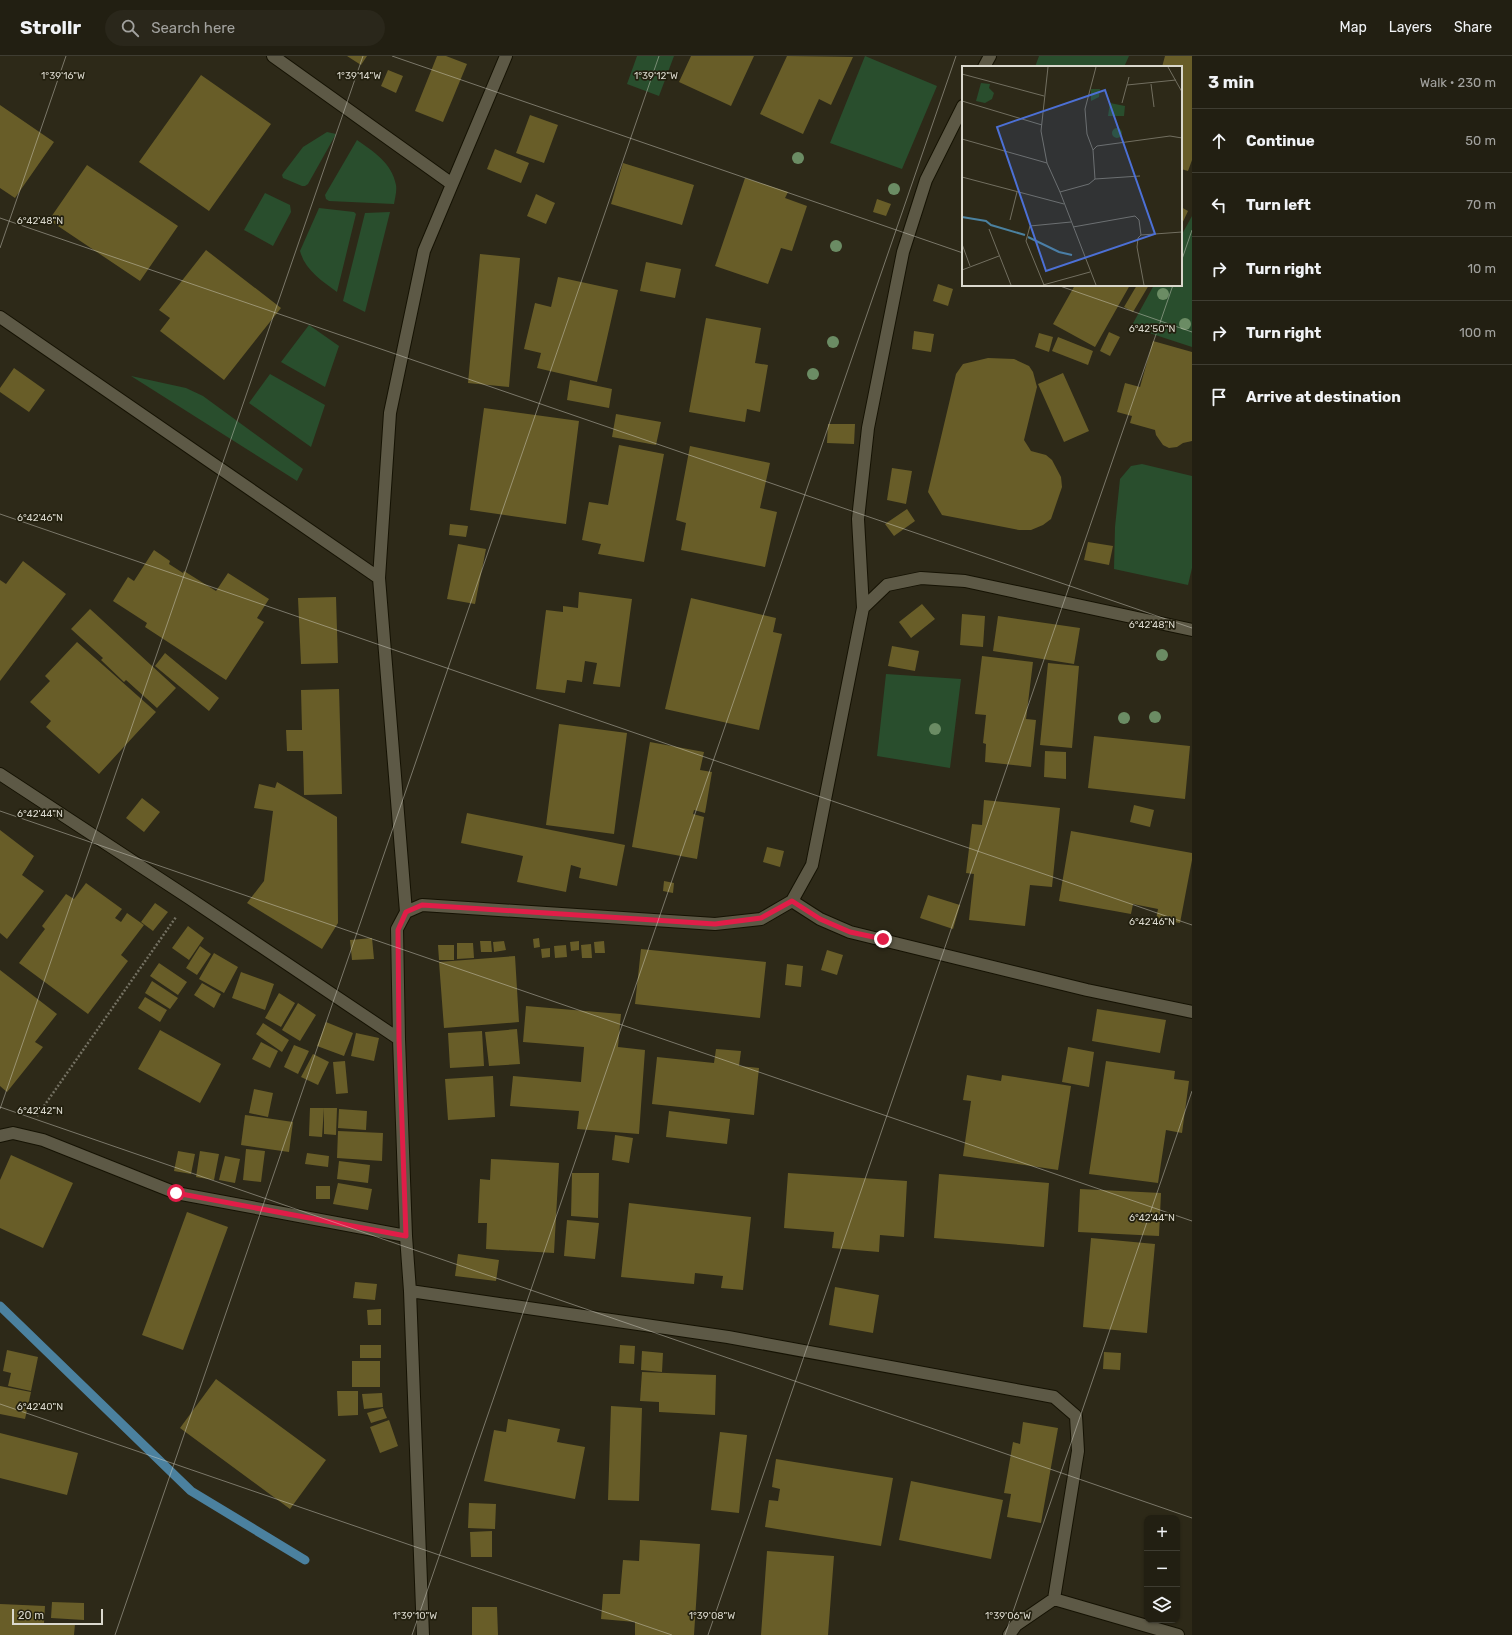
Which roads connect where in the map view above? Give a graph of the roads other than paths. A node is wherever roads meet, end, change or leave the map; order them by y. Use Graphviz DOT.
graph roads {
  1 [pos="273,56"];
  2 [pos="506,56"];
  3 [pos="990,56"];
  4 [pos="985,66"];
  5 [pos="962,108"];
  6 [pos="452,184"];
  7 [pos="0,317"];
  8 [pos="379,578"];
  9 [pos="863,608"];
  10 [pos="1192,630"];
  11 [pos="0,774"];
  12 [pos="792,901"];
  13 [pos="406,912"];
  14 [pos="1192,1012"];
  15 [pos="399,1039"];
  16 [pos="0,1136"];
  17 [pos="406,1236"];
  18 [pos="410,1291"];
  19 [pos="1054,1599"];
  20 [pos="422,1635"];
  21 [pos="1009,1635"];
  22 [pos="1178,1635"];
  1 -- 6 [label="street"];
  2 -- 6 [label="street"];
  3 -- 4 [label="street"];
  5 -- 9 [label="street"];
  6 -- 8 [label="street"];
  7 -- 8 [label="street"];
  8 -- 13 [label="street"];
  9 -- 10 [label="street"];
  9 -- 12 [label="street"];
  11 -- 15 [label="street"];
  12 -- 13 [label="street"];
  12 -- 14 [label="street"];
  13 -- 15 [label="street"];
  15 -- 17 [label="street"];
  16 -- 17 [label="street"];
  17 -- 18 [label="street"];
  18 -- 19 [label="street"];
  18 -- 20 [label="street"];
  19 -- 21 [label="street"];
  19 -- 22 [label="street"];
}
